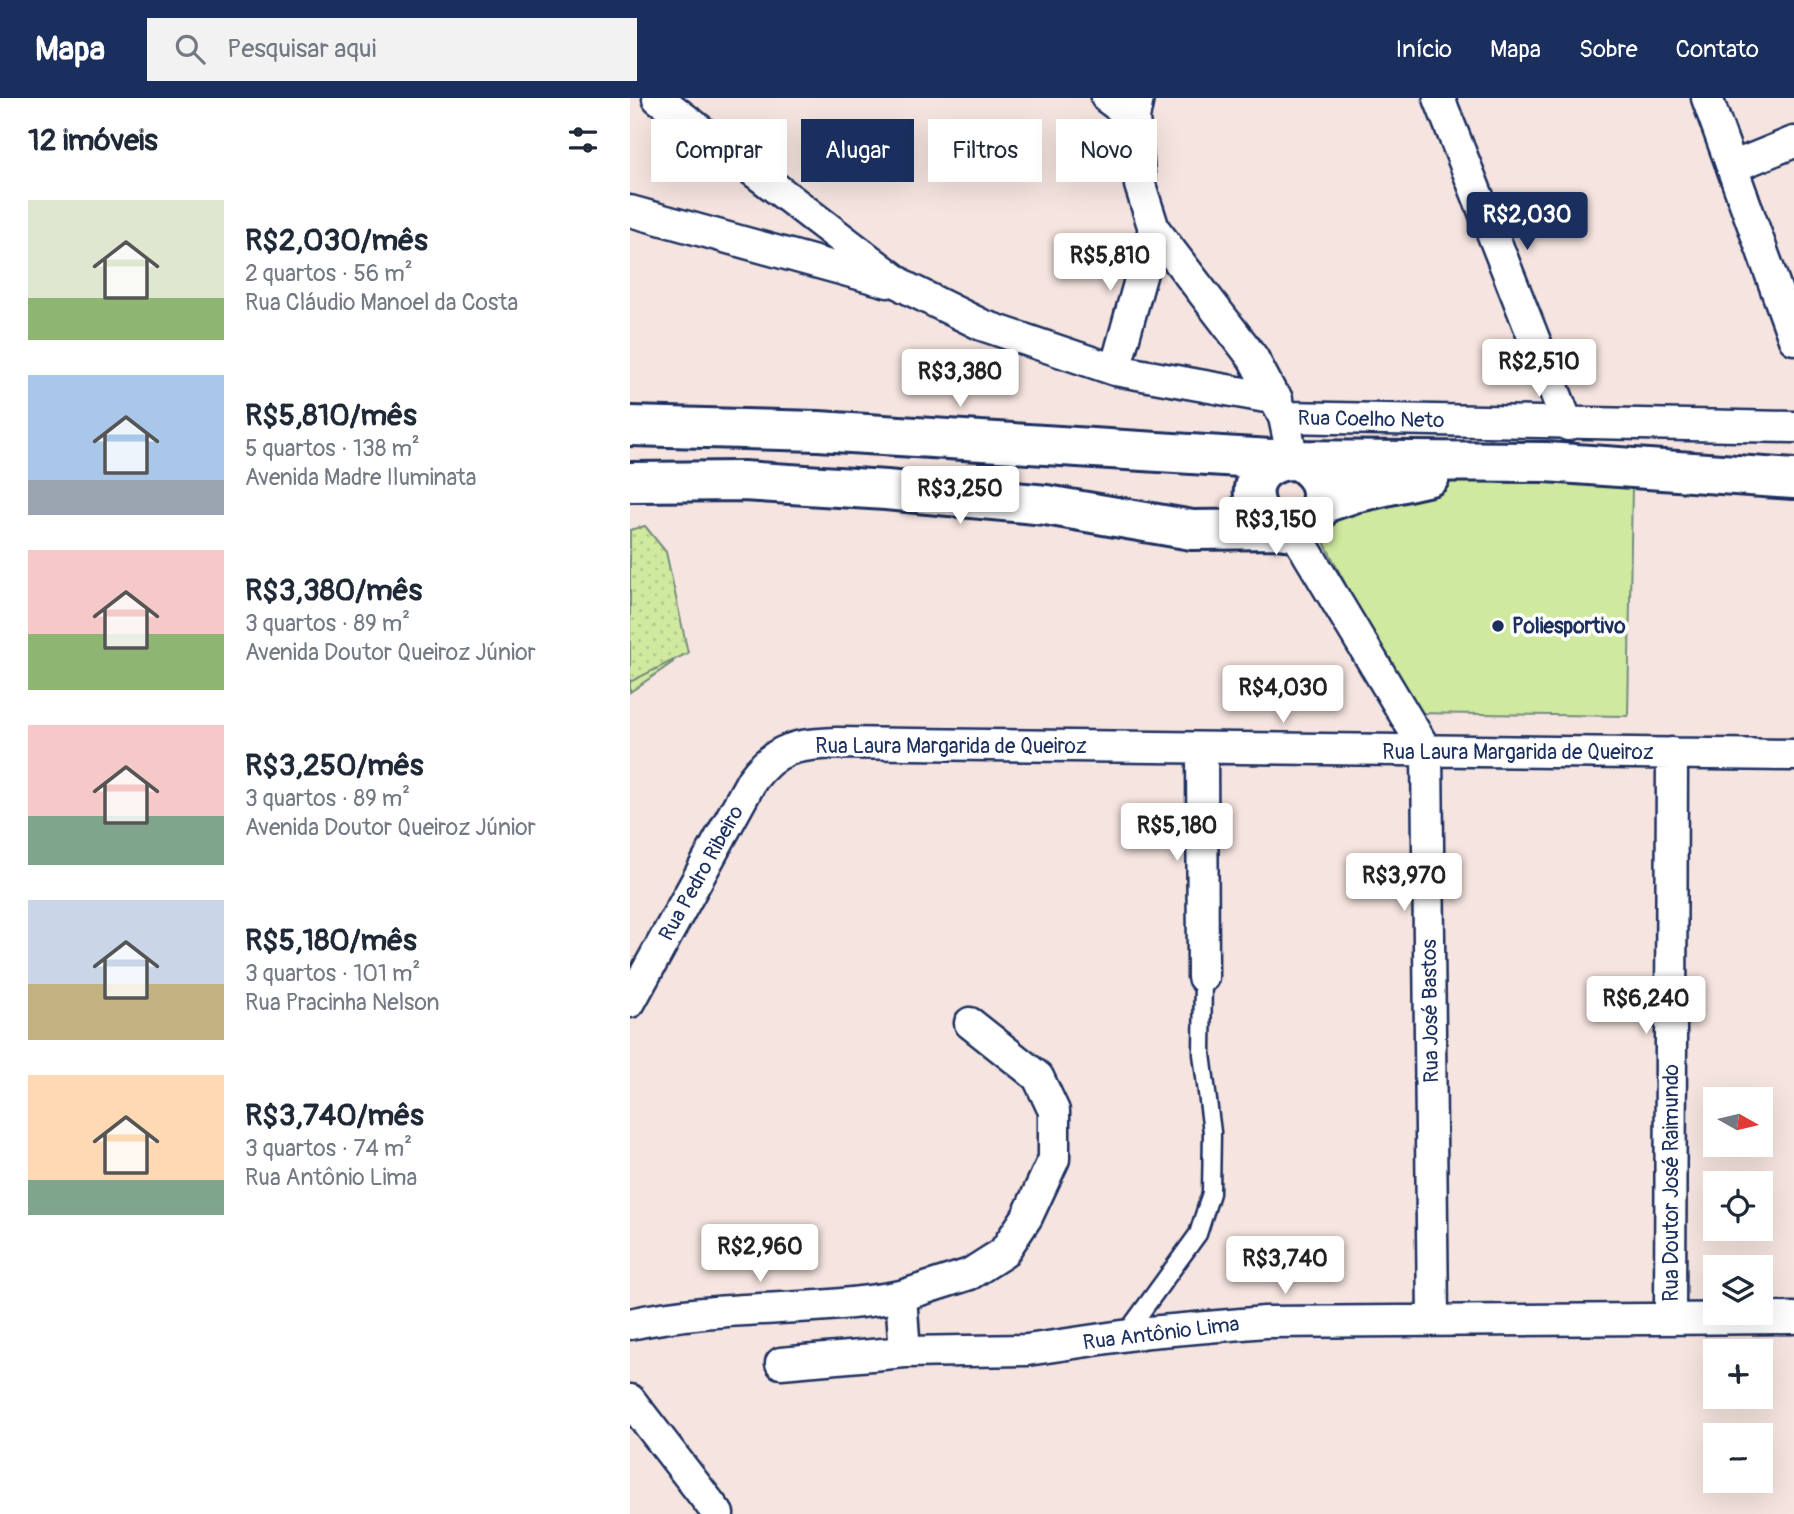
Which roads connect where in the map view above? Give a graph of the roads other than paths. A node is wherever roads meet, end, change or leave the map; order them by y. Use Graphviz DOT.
graph roads {
  1 [pos="658,98"];
  2 [pos="1107,98"];
  3 [pos="1439,98"];
  4 [pos="1707,98"];
  5 [pos="1136,108"];
  6 [pos="1794,142"];
  7 [pos="1735,166"];
  8 [pos="630,211"];
  9 [pos="1154,229"];
  10 [pos="905,287"];
  11 [pos="1794,339"];
  12 [pos="1115,370"];
  13 [pos="1280,408"];
  14 [pos="1568,425"];
  15 [pos="630,426"];
  16 [pos="1794,427"];
  17 [pos="1293,460"];
  18 [pos="1490,461"];
  19 [pos="1794,479"];
  20 [pos="630,482"];
  21 [pos="1321,504"];
  22 [pos="1289,529"];
  23 [pos="1202,749"];
  24 [pos="782,752"];
  25 [pos="1427,752"];
  26 [pos="1671,753"];
  27 [pos="1794,755"];
  28 [pos="1203,977"];
  29 [pos="630,1002"];
  30 [pos="970,1023"];
  31 [pos="901,1296"];
  32 [pos="1670,1318"];
  33 [pos="1794,1318"];
  34 [pos="1433,1320"];
  35 [pos="630,1324"];
  36 [pos="1123,1337"];
  37 [pos="905,1352"];
  38 [pos="782,1363"];
  39 [pos="630,1400"];
  40 [pos="718,1514"];
  1 -- 10 [label="street"];
  2 -- 5 [label="street"];
  3 -- 14 [label="street"];
  4 -- 7 [label="street"];
  5 -- 9 [label="street"];
  6 -- 7 [label="street"];
  7 -- 11 [label="street"];
  8 -- 10 [label="street"];
  9 -- 12 [label="street"];
  9 -- 13 [label="street"];
  10 -- 12 [label="street, Rua Coelho Neto"];
  12 -- 13 [label="street, Rua Coelho Neto"];
  13 -- 14 [label="street, Rua Coelho Neto"];
  13 -- 17 [label="street"];
  14 -- 16 [label="street, Rua Coelho Neto"];
  15 -- 17 [label="main road"];
  17 -- 18 [label="main road"];
  17 -- 21 [label="main road"];
  17 -- 22 [label="main road"];
  18 -- 19 [label="main road"];
  18 -- 21 [label="main road"];
  20 -- 22 [label="main road"];
  21 -- 22 [label="main road"];
  22 -- 25 [label="street"];
  23 -- 24 [label="street, Rua Laura Margarida de Queiroz"];
  23 -- 25 [label="street, Rua Laura Margarida de Queiroz"];
  23 -- 28 [label="street"];
  24 -- 29 [label="street, Rua Pedro Ribeiro"];
  25 -- 26 [label="street, Rua Laura Margarida de Queiroz"];
  25 -- 34 [label="street, Rua José Bastos"];
  26 -- 27 [label="street, Rua Laura Margarida de Queiroz"];
  26 -- 32 [label="street, Rua Doutor José Raimundo"];
  28 -- 36 [label="lane"];
  30 -- 31 [label="street"];
  31 -- 35 [label="street"];
  31 -- 37 [label="street"];
  32 -- 33 [label="street, Rua Antônio Lima"];
  32 -- 34 [label="street, Rua Antônio Lima"];
  34 -- 36 [label="street, Rua Antônio Lima"];
  36 -- 37 [label="street, Rua Antônio Lima"];
  37 -- 38 [label="street, Rua Antônio Lima"];
  39 -- 40 [label="street"];
}
